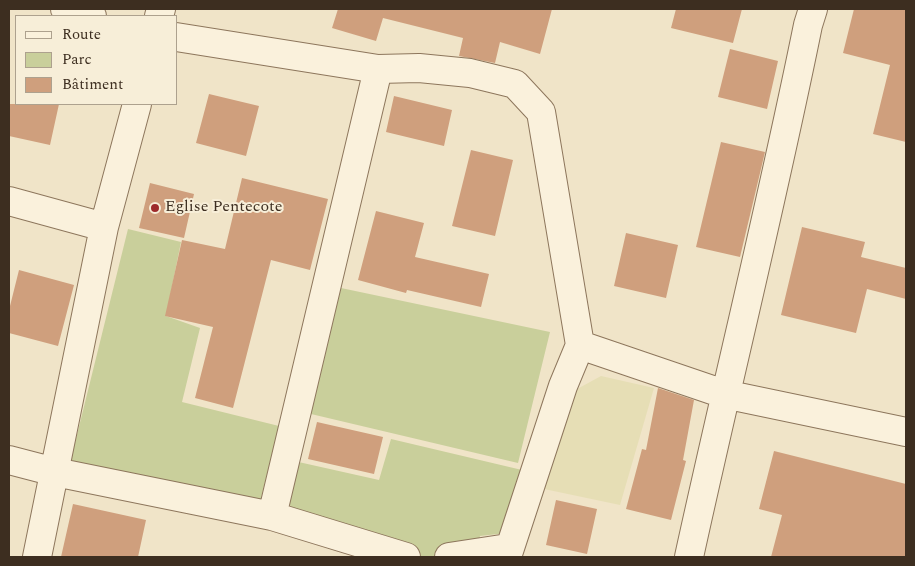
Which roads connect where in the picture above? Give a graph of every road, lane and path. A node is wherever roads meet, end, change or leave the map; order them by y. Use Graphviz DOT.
graph roads {
  1 [pos="64,9"];
  2 [pos="813,9"];
  3 [pos="88,15"];
  4 [pos="178,37"];
  5 [pos="378,69"];
  6 [pos="137,105"];
  7 [pos="9,201"];
  8 [pos="104,227"];
  9 [pos="580,345"];
  10 [pos="724,394"];
  11 [pos="906,432"];
  12 [pos="9,460"];
  13 [pos="55,472"];
  14 [pos="272,516"];
  15 [pos="508,553"];
  16 [pos="37,557"];
  17 [pos="406,557"];
  18 [pos="449,557"];
  19 [pos="689,557"];
  1 -- 3 [label="street"];
  2 -- 10 [label="street"];
  4 -- 5 [label="street"];
  5 -- 9 [label="street"];
  5 -- 14 [label="street"];
  6 -- 8 [label="street"];
  7 -- 8 [label="street"];
  8 -- 13 [label="street"];
  9 -- 10 [label="street"];
  9 -- 15 [label="street"];
  10 -- 11 [label="street"];
  10 -- 19 [label="street"];
  12 -- 13 [label="street"];
  13 -- 14 [label="street"];
  13 -- 16 [label="street"];
  14 -- 17 [label="street"];
  15 -- 18 [label="street"];
}
